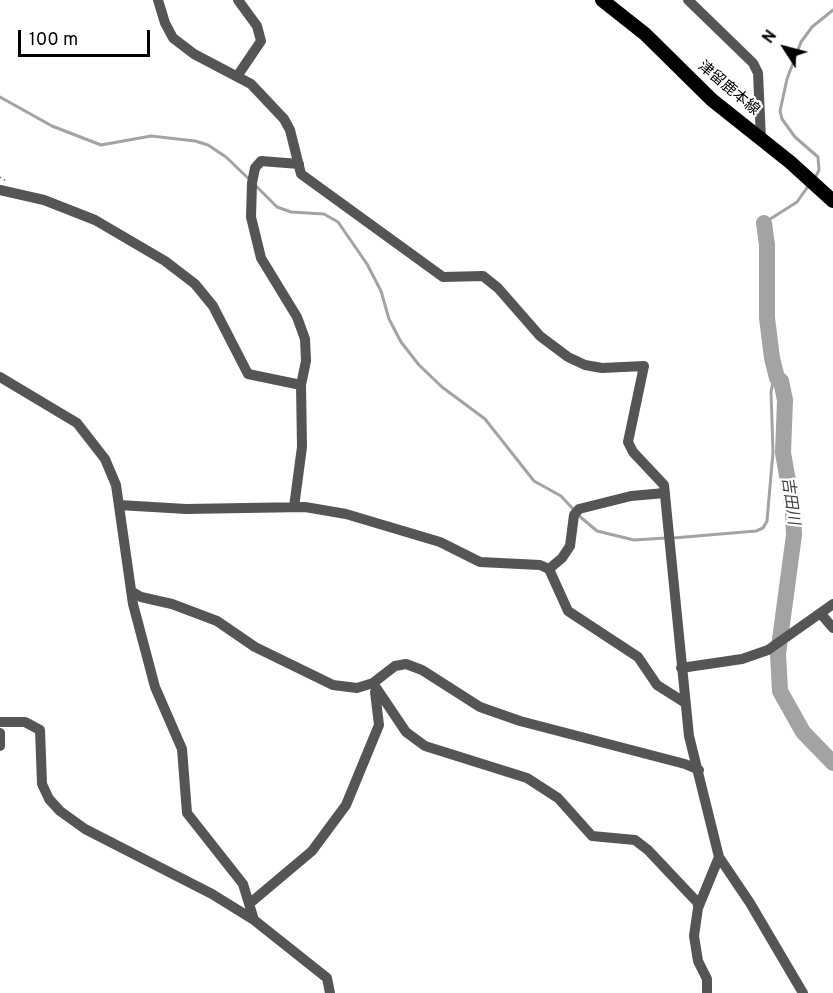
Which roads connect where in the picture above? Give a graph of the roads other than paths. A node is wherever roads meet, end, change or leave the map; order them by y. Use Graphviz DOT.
graph roads {
  1 [pos="158,0"];
  2 [pos="238,0"];
  3 [pos="602,0"];
  4 [pos="688,0"];
  5 [pos="238,75"];
  6 [pos="761,139"];
  7 [pos="299,164"];
  8 [pos="0,190"];
  9 [pos="833,201"];
  10 [pos="0,377"];
  11 [pos="301,385"];
  12 [pos="665,493"];
  13 [pos="119,505"];
  14 [pos="294,507"];
  15 [pos="549,569"];
  16 [pos="131,591"];
  17 [pos="833,604"];
  18 [pos="821,614"];
  19 [pos="833,628"];
  20 [pos="681,668"];
  21 [pos="373,683"];
  22 [pos="684,702"];
  23 [pos="0,722"];
  24 [pos="0,733"];
  25 [pos="0,746"];
  26 [pos="699,770"];
  27 [pos="719,857"];
  28 [pos="249,904"];
  29 [pos="699,908"];
  30 [pos="254,920"];
  31 [pos="330,993"];
  32 [pos="707,993"];
  33 [pos="803,993"];
  1 -- 5 [label="street"];
  2 -- 5 [label="street"];
  3 -- 6 [label="main road, 津留鹿本線"];
  4 -- 6 [label="street"];
  5 -- 7 [label="street"];
  6 -- 9 [label="main road, 津留鹿本線"];
  7 -- 11 [label="street"];
  7 -- 12 [label="street"];
  8 -- 11 [label="street"];
  10 -- 13 [label="street"];
  11 -- 14 [label="street"];
  12 -- 15 [label="street"];
  12 -- 20 [label="street"];
  13 -- 14 [label="street"];
  13 -- 16 [label="street"];
  14 -- 15 [label="street"];
  15 -- 22 [label="street"];
  16 -- 21 [label="street"];
  16 -- 28 [label="street"];
  17 -- 18 [label="street"];
  18 -- 19 [label="street"];
  18 -- 20 [label="street"];
  20 -- 22 [label="street"];
  21 -- 26 [label="street"];
  21 -- 28 [label="street"];
  21 -- 29 [label="street"];
  22 -- 26 [label="street"];
  23 -- 30 [label="street"];
  24 -- 25 [label="street"];
  26 -- 27 [label="street"];
  27 -- 29 [label="street"];
  27 -- 33 [label="street"];
  28 -- 30 [label="street"];
  29 -- 32 [label="street"];
  30 -- 31 [label="street"];
}
